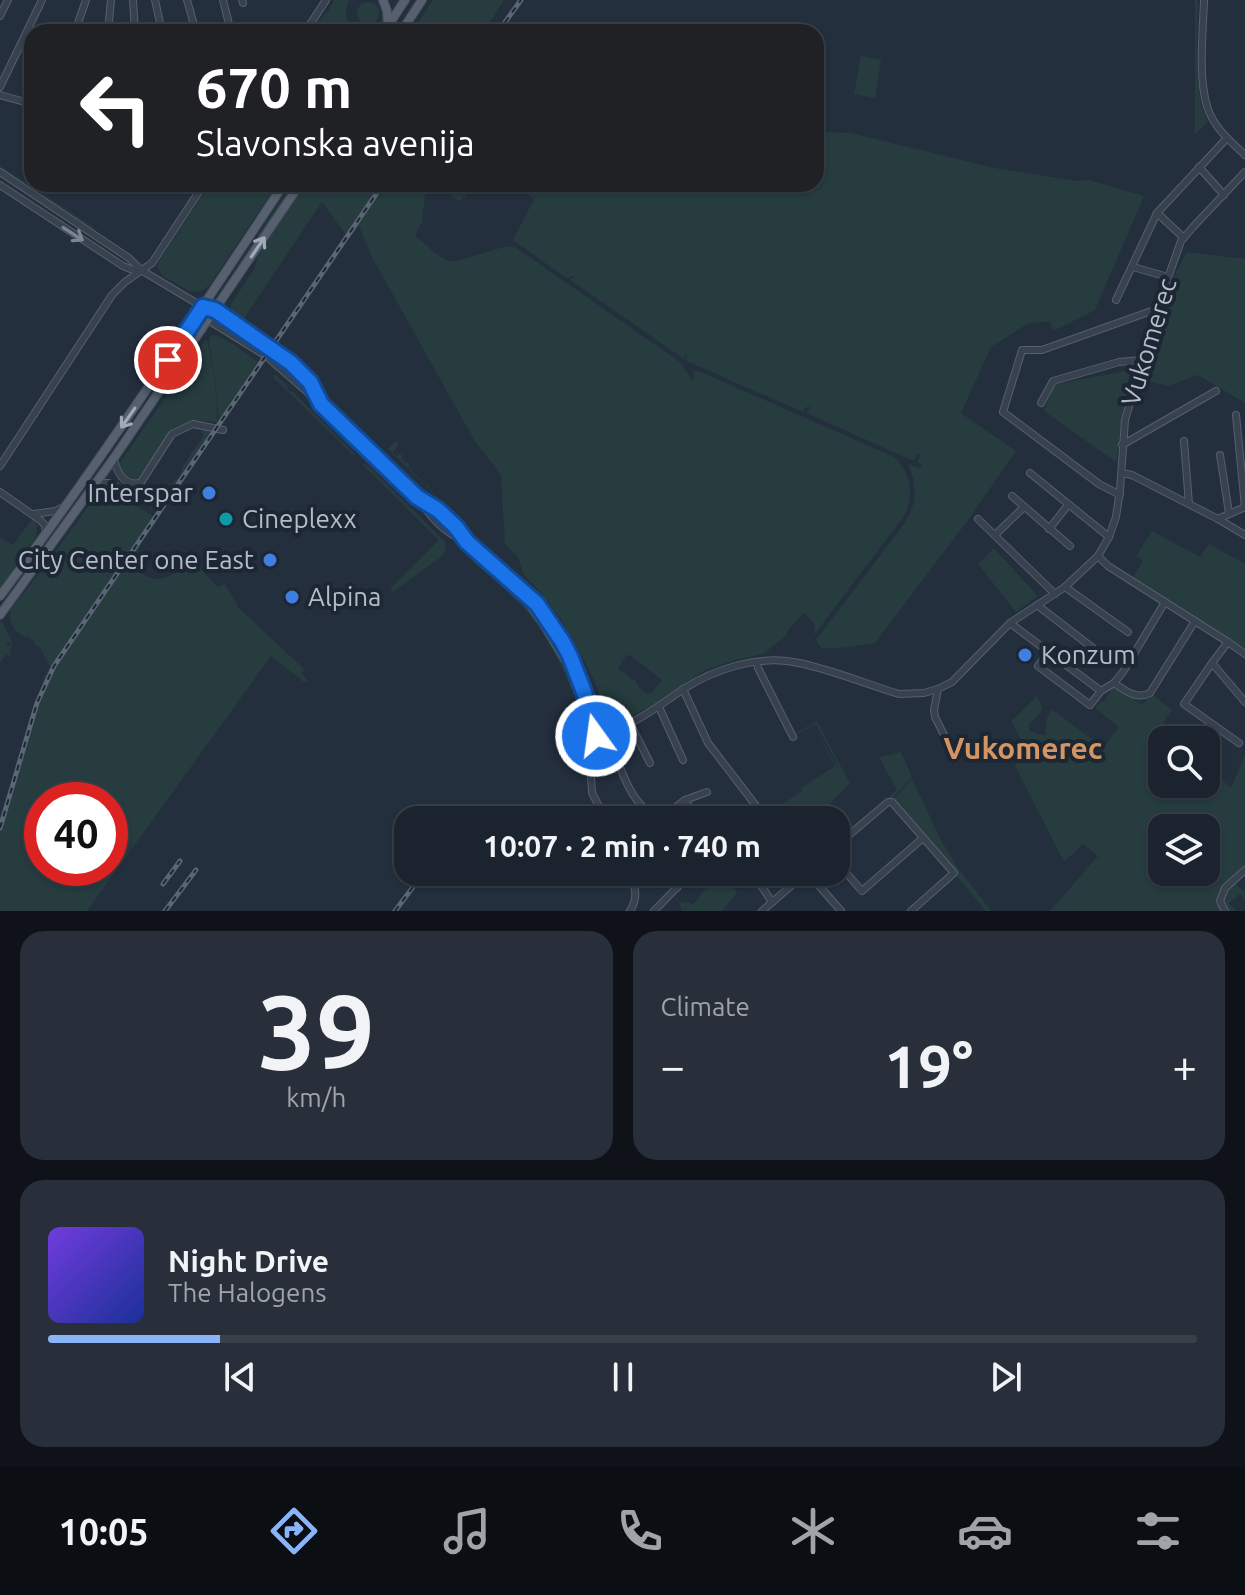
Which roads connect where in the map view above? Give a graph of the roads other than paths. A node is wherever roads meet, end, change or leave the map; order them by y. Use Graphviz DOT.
graph roads {
  1 [pos="8,0"];
  2 [pos="42,0"];
  3 [pos="86,0"];
  4 [pos="111,0"];
  5 [pos="133,0"];
  6 [pos="155,0"];
  7 [pos="187,0"];
  8 [pos="223,0"];
  9 [pos="383,0"];
  10 [pos="405,0"];
  11 [pos="422,0"];
  12 [pos="1204,0"];
  13 [pos="326,1"];
  14 [pos="0,16"];
  15 [pos="30,24"];
  16 [pos="78,24"];
  17 [pos="109,24"];
  18 [pos="134,24"];
  19 [pos="160,24"];
  20 [pos="194,24"];
  21 [pos="229,24"];
  22 [pos="310,24"];
  23 [pos="387,24"];
  24 [pos="390,24"];
  25 [pos="406,24"];
  26 [pos="24,37"];
  27 [pos="0,87"];
  28 [pos="0,95"];
  29 [pos="24,102"];
  30 [pos="1227,138"];
  31 [pos="1245,155"];
  32 [pos="1199,167"];
  33 [pos="0,172"];
  34 [pos="1245,172"];
  35 [pos="0,185"];
  36 [pos="24,188"];
  37 [pos="30,192"];
  38 [pos="199,192"];
  39 [pos="279,192"];
  40 [pos="295,192"];
  41 [pos="1224,195"];
  42 [pos="1157,213"];
  43 [pos="1184,238"];
  44 [pos="123,266"];
  45 [pos="1133,267"];
  46 [pos="141,270"];
  47 [pos="1168,277"];
  48 [pos="125,282"];
  49 [pos="1116,300"];
  50 [pos="203,307"];
  51 [pos="1157,309"];
  52 [pos="215,310"];
  53 [pos="208,320"];
  54 [pos="1141,360"];
  55 [pos="1216,391"];
  56 [pos="1041,403"];
  57 [pos="321,404"];
  58 [pos="1236,415"];
  59 [pos="223,430"];
  60 [pos="1184,441"];
  61 [pos="1122,445"];
  62 [pos="1220,455"];
  63 [pos="114,458"];
  64 [pos="0,466"];
  65 [pos="1030,473"];
  66 [pos="1122,473"];
  67 [pos="96,483"];
  68 [pos="140,483"];
  69 [pos="0,492"];
  70 [pos="1120,495"];
  71 [pos="1012,496"];
  72 [pos="1189,504"];
  73 [pos="1068,505"];
  74 [pos="66,506"];
  75 [pos="1024,507"];
  76 [pos="1245,507"];
  77 [pos="1229,513"];
  78 [pos="34,514"];
  79 [pos="978,519"];
  80 [pos="1218,519"];
  81 [pos="1049,529"];
  82 [pos="46,534"];
  83 [pos="995,535"];
  84 [pos="1245,535"];
  85 [pos="1109,537"];
  86 [pos="1070,546"];
  87 [pos="1098,556"];
  88 [pos="1065,587"];
  89 [pos="1055,594"];
  90 [pos="0,596"];
  91 [pos="1165,602"];
  92 [pos="1037,605"];
  93 [pos="0,615"];
  94 [pos="1195,621"];
  95 [pos="1010,623"];
  96 [pos="1128,632"];
  97 [pos="1228,642"];
  98 [pos="1049,652"];
  99 [pos="1245,654"];
  100 [pos="757,662"];
  101 [pos="1111,662"];
  102 [pos="1212,663"];
  103 [pos="1114,683"];
  104 [pos="683,689"];
  105 [pos="938,689"];
  106 [pos="1101,691"];
  107 [pos="1245,702"];
  108 [pos="659,707"];
  109 [pos="630,723"];
  110 [pos="612,731"];
  111 [pos="596,736"];
  112 [pos="793,737"];
  113 [pos="1239,743"];
  114 [pos="956,759"];
  115 [pos="683,760"];
  116 [pos="650,763"];
  117 [pos="707,792"];
  118 [pos="685,800"];
  119 [pos="599,806"];
  120 [pos="643,806"];
  121 [pos="677,806"];
  122 [pos="689,806"];
  123 [pos="756,806"];
  124 [pos="850,834"];
  125 [pos="923,838"];
  126 [pos="1245,870"];
  127 [pos="850,877"];
  128 [pos="634,886"];
  129 [pos="761,886"];
  130 [pos="791,886"];
  131 [pos="819,886"];
  132 [pos="677,888"];
  133 [pos="635,902"];
  134 [pos="772,902"];
  135 [pos="839,910"];
  136 [pos="630,911"];
  137 [pos="639,911"];
  138 [pos="654,911"];
  139 [pos="762,911"];
  140 [pos="911,911"];
  141 [pos="1225,911"];
  1 -- 14 [label="street"];
  2 -- 15 [label="street"];
  3 -- 16 [label="street"];
  4 -- 17 [label="street"];
  5 -- 18 [label="street"];
  6 -- 19 [label="street"];
  7 -- 20 [label="street"];
  8 -- 21 [label="street"];
  9 -- 23 [label="main road"];
  10 -- 24 [label="main road"];
  11 -- 25 [label="main road"];
  12 -- 30 [label="street"];
  13 -- 22 [label="street"];
  26 -- 27 [label="street"];
  28 -- 29 [label="street"];
  30 -- 31 [label="street"];
  30 -- 32 [label="street"];
  32 -- 41 [label="street"];
  32 -- 42 [label="street"];
  33 -- 36 [label="street"];
  34 -- 41 [label="street, Vukomerec"];
  35 -- 44 [label="street, one-way"];
  37 -- 46 [label="street"];
  38 -- 46 [label="street"];
  39 -- 50 [label="main road"];
  52 -- 40 [label="main road, one-way"];
  41 -- 43 [label="street, Vukomerec"];
  42 -- 43 [label="street"];
  42 -- 45 [label="street"];
  43 -- 47 [label="street, Vukomerec"];
  44 -- 46 [label="street"];
  44 -- 48 [label="street"];
  45 -- 47 [label="street"];
  45 -- 49 [label="street"];
  46 -- 48 [label="street"];
  46 -- 50 [label="street"];
  47 -- 51 [label="street, Vukomerec"];
  48 -- 64 [label="street"];
  50 -- 52 [label="street"];
  50 -- 53 [label="street"];
  50 -- 74 [label="main road, one-way"];
  51 -- 54 [label="street, Vukomerec"];
  51 -- 70 [label="street"];
  52 -- 53 [label="main road"];
  52 -- 57 [label="street"];
  53 -- 57 [label="street"];
  53 -- 63 [label="main road"];
  54 -- 56 [label="street"];
  54 -- 61 [label="street, Vukomerec"];
  55 -- 61 [label="street"];
  57 -- 111 [label="street"];
  58 -- 76 [label="street"];
  59 -- 68 [label="street"];
  60 -- 72 [label="street"];
  61 -- 66 [label="street, Vukomerec"];
  62 -- 77 [label="street"];
  63 -- 67 [label="main road"];
  63 -- 68 [label="street"];
  65 -- 73 [label="street"];
  66 -- 70 [label="street, Vukomerec"];
  66 -- 72 [label="street"];
  67 -- 68 [label="street"];
  67 -- 93 [label="main road"];
  69 -- 78 [label="street"];
  70 -- 85 [label="street, Vukomerec"];
  71 -- 75 [label="street"];
  72 -- 80 [label="street"];
  73 -- 81 [label="street"];
  73 -- 85 [label="street"];
  74 -- 78 [label="street"];
  74 -- 82 [label="main road"];
  75 -- 81 [label="street"];
  75 -- 83 [label="street"];
  76 -- 77 [label="street"];
  77 -- 80 [label="street"];
  78 -- 82 [label="street"];
  79 -- 83 [label="street"];
  80 -- 84 [label="street"];
  81 -- 86 [label="street"];
  82 -- 90 [label="main road"];
  83 -- 89 [label="street"];
  85 -- 87 [label="street, Vukomerec"];
  87 -- 88 [label="street, Vukomerec"];
  87 -- 91 [label="street"];
  88 -- 89 [label="street, Vukomerec"];
  88 -- 96 [label="street"];
  89 -- 92 [label="street, Vukomerec"];
  91 -- 94 [label="street"];
  91 -- 103 [label="street"];
  92 -- 95 [label="street, Vukomerec"];
  92 -- 101 [label="street"];
  94 -- 97 [label="street"];
  94 -- 103 [label="street"];
  95 -- 98 [label="street"];
  95 -- 105 [label="street, Vukomerec"];
  97 -- 99 [label="street"];
  97 -- 102 [label="street"];
  98 -- 106 [label="street"];
  98 -- 106 [label="street"];
  100 -- 104 [label="street"];
  100 -- 105 [label="street"];
  100 -- 112 [label="street"];
  102 -- 107 [label="street"];
  102 -- 113 [label="street"];
  103 -- 106 [label="street"];
  104 -- 108 [label="street"];
  104 -- 123 [label="street"];
  105 -- 114 [label="street"];
  108 -- 109 [label="street"];
  108 -- 115 [label="street"];
  109 -- 110 [label="street"];
  109 -- 116 [label="street"];
  110 -- 111 [label="street"];
  110 -- 120 [label="street"];
  111 -- 119 [label="street"];
  117 -- 118 [label="street"];
  118 -- 121 [label="street"];
  118 -- 122 [label="street"];
  124 -- 125 [label="street"];
  125 -- 127 [label="street"];
  125 -- 140 [label="street"];
  126 -- 141 [label="street"];
  128 -- 133 [label="street"];
  129 -- 134 [label="street"];
  130 -- 134 [label="street"];
  131 -- 135 [label="street"];
  132 -- 138 [label="street"];
  133 -- 136 [label="street"];
  133 -- 137 [label="street"];
  134 -- 139 [label="street"];
}
